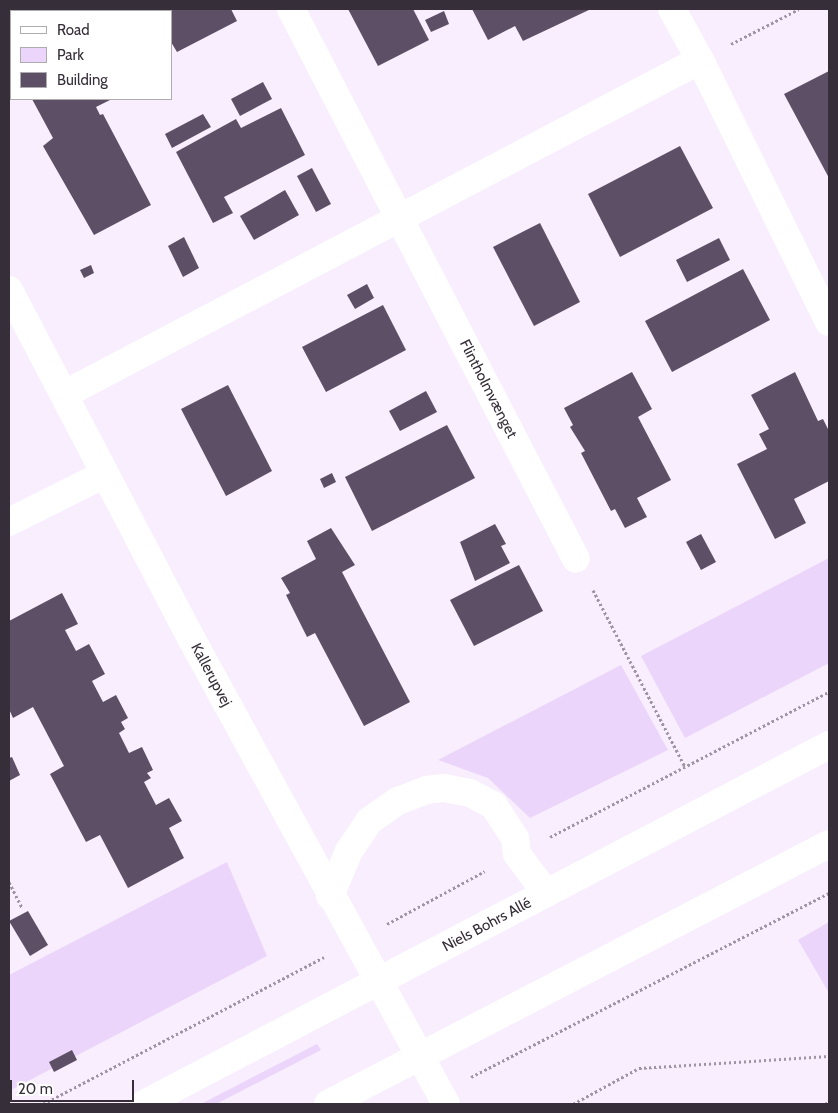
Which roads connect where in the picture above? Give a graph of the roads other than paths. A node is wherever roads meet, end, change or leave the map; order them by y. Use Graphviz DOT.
graph roads {
  1 [pos="291,9"];
  2 [pos="672,9"];
  3 [pos="700,60"];
  4 [pos="402,219"];
  5 [pos="9,290"];
  6 [pos="829,322"];
  7 [pos="64,394"];
  8 [pos="105,474"];
  9 [pos="9,522"];
  10 [pos="576,559"];
  11 [pos="829,745"];
  12 [pos="829,844"];
  13 [pos="546,893"];
  14 [pos="330,896"];
  15 [pos="378,983"];
  16 [pos="421,1056"];
  17 [pos="443,1098"];
  18 [pos="144,1104"];
  19 [pos="328,1104"];
  1 -- 4 [label="street, Flintholmvænget"];
  2 -- 3 [label="street"];
  3 -- 4 [label="street"];
  3 -- 6 [label="street"];
  4 -- 7 [label="street"];
  4 -- 10 [label="street, Flintholmvænget"];
  5 -- 7 [label="street, Kallerupvej"];
  7 -- 8 [label="street, Kallerupvej"];
  8 -- 9 [label="street"];
  8 -- 14 [label="street, Kallerupvej"];
  11 -- 13 [label="street, Niels Bohrs Allé"];
  12 -- 16 [label="street"];
  13 -- 14 [label="street"];
  13 -- 15 [label="street, Niels Bohrs Allé"];
  14 -- 15 [label="street, Kallerupvej"];
  15 -- 16 [label="street, Kallerupvej"];
  15 -- 18 [label="street, Niels Bohrs Allé"];
  16 -- 17 [label="street"];
  16 -- 19 [label="street"];
}
